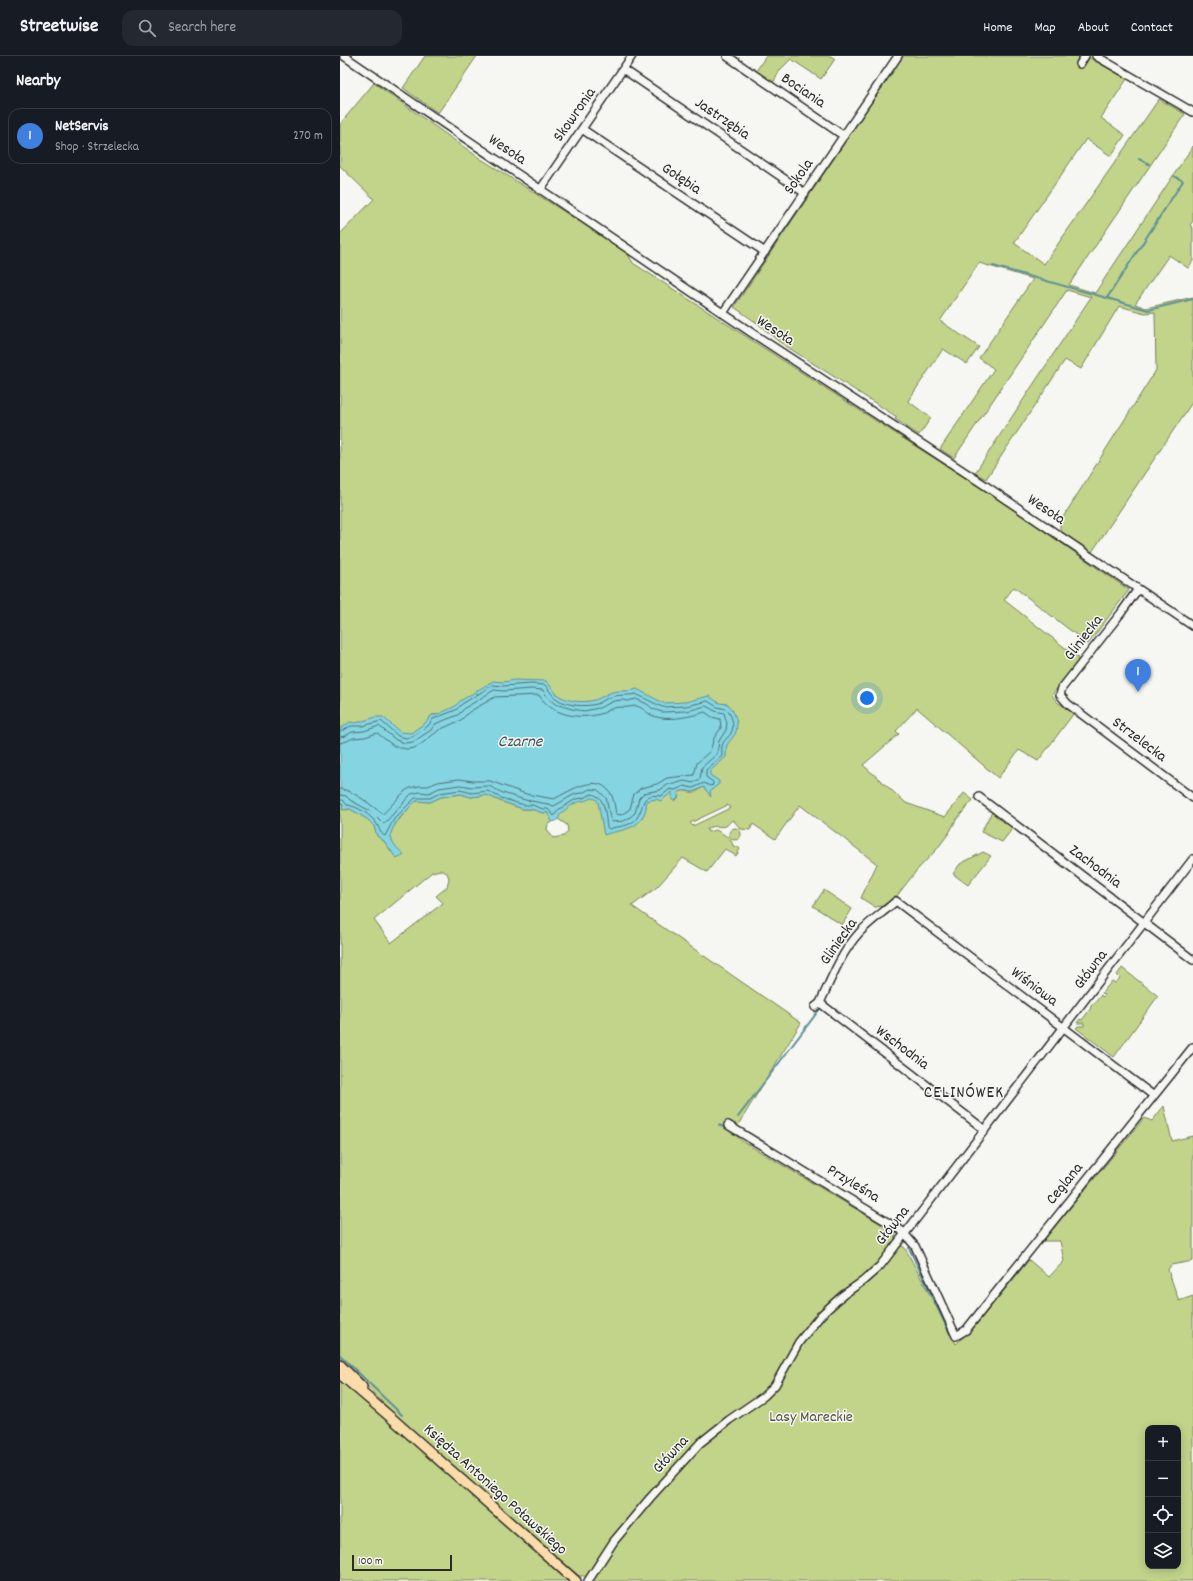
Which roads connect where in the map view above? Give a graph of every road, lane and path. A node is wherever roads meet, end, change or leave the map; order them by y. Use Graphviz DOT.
graph roads {
  1 [pos="344,56"];
  2 [pos="632,56"];
  3 [pos="727,56"];
  4 [pos="898,56"];
  5 [pos="1085,56"];
  6 [pos="1096,56"];
  7 [pos="1080,64"];
  8 [pos="623,69"];
  9 [pos="1193,112"];
  10 [pos="582,129"];
  11 [pos="844,136"];
  12 [pos="540,190"];
  13 [pos="805,193"];
  14 [pos="765,252"];
  15 [pos="723,313"];
  16 [pos="1138,589"];
  17 [pos="1193,626"];
  18 [pos="1068,704"];
  19 [pos="979,797"];
  20 [pos="1193,798"];
  21 [pos="1193,859"];
  22 [pos="896,901"];
  23 [pos="1144,922"];
  24 [pos="1193,960"];
  25 [pos="818,1005"];
  26 [pos="1064,1028"];
  27 [pos="1193,1048"];
  28 [pos="1154,1096"];
  29 [pos="728,1125"];
  30 [pos="985,1130"];
  31 [pos="905,1234"];
  32 [pos="956,1336"];
  33 [pos="340,1365"];
  34 [pos="340,1374"];
  35 [pos="395,1421"];
  36 [pos="576,1581"];
  37 [pos="588,1581"];
  1 -- 12 [label="street, Wesoła"];
  2 -- 8 [label="street, Skowronia"];
  3 -- 11 [label="street, Bociania"];
  4 -- 11 [label="street, Sokola"];
  5 -- 7 [label="street"];
  6 -- 9 [label="street"];
  8 -- 10 [label="street, Skowronia"];
  8 -- 13 [label="street, Jastrzębia"];
  10 -- 12 [label="street, Skowronia"];
  10 -- 14 [label="street, Gołębia"];
  11 -- 13 [label="street, Sokola"];
  12 -- 15 [label="street, Wesoła"];
  13 -- 14 [label="street, Sokola"];
  14 -- 15 [label="street, Sokola"];
  15 -- 16 [label="street, Wesoła"];
  16 -- 17 [label="street, Wesoła"];
  16 -- 18 [label="street, Gliniecka"];
  18 -- 20 [label="street, Strzelecka"];
  19 -- 23 [label="street, Zachodnia"];
  21 -- 23 [label="street, Główna"];
  22 -- 25 [label="street, Gliniecka"];
  22 -- 26 [label="street, Wiśniowa"];
  23 -- 24 [label="street, Zachodnia"];
  23 -- 26 [label="street, Główna"];
  25 -- 30 [label="street, Wschodnia"];
  26 -- 28 [label="street, Wiśniowa"];
  26 -- 30 [label="street, Główna"];
  27 -- 28 [label="street, Ceglana"];
  28 -- 32 [label="street, Ceglana"];
  29 -- 31 [label="street, Przyleśna"];
  30 -- 31 [label="street, Główna"];
  31 -- 32 [label="street, Przyleśna"];
  31 -- 37 [label="street, Główna"];
  33 -- 35 [label="main road, Księdza Antoniego Poławskiego"];
  34 -- 35 [label="main road, Księdza Antoniego Poławskiego"];
  35 -- 36 [label="main road, Księdza Antoniego Poławskiego"];
}
